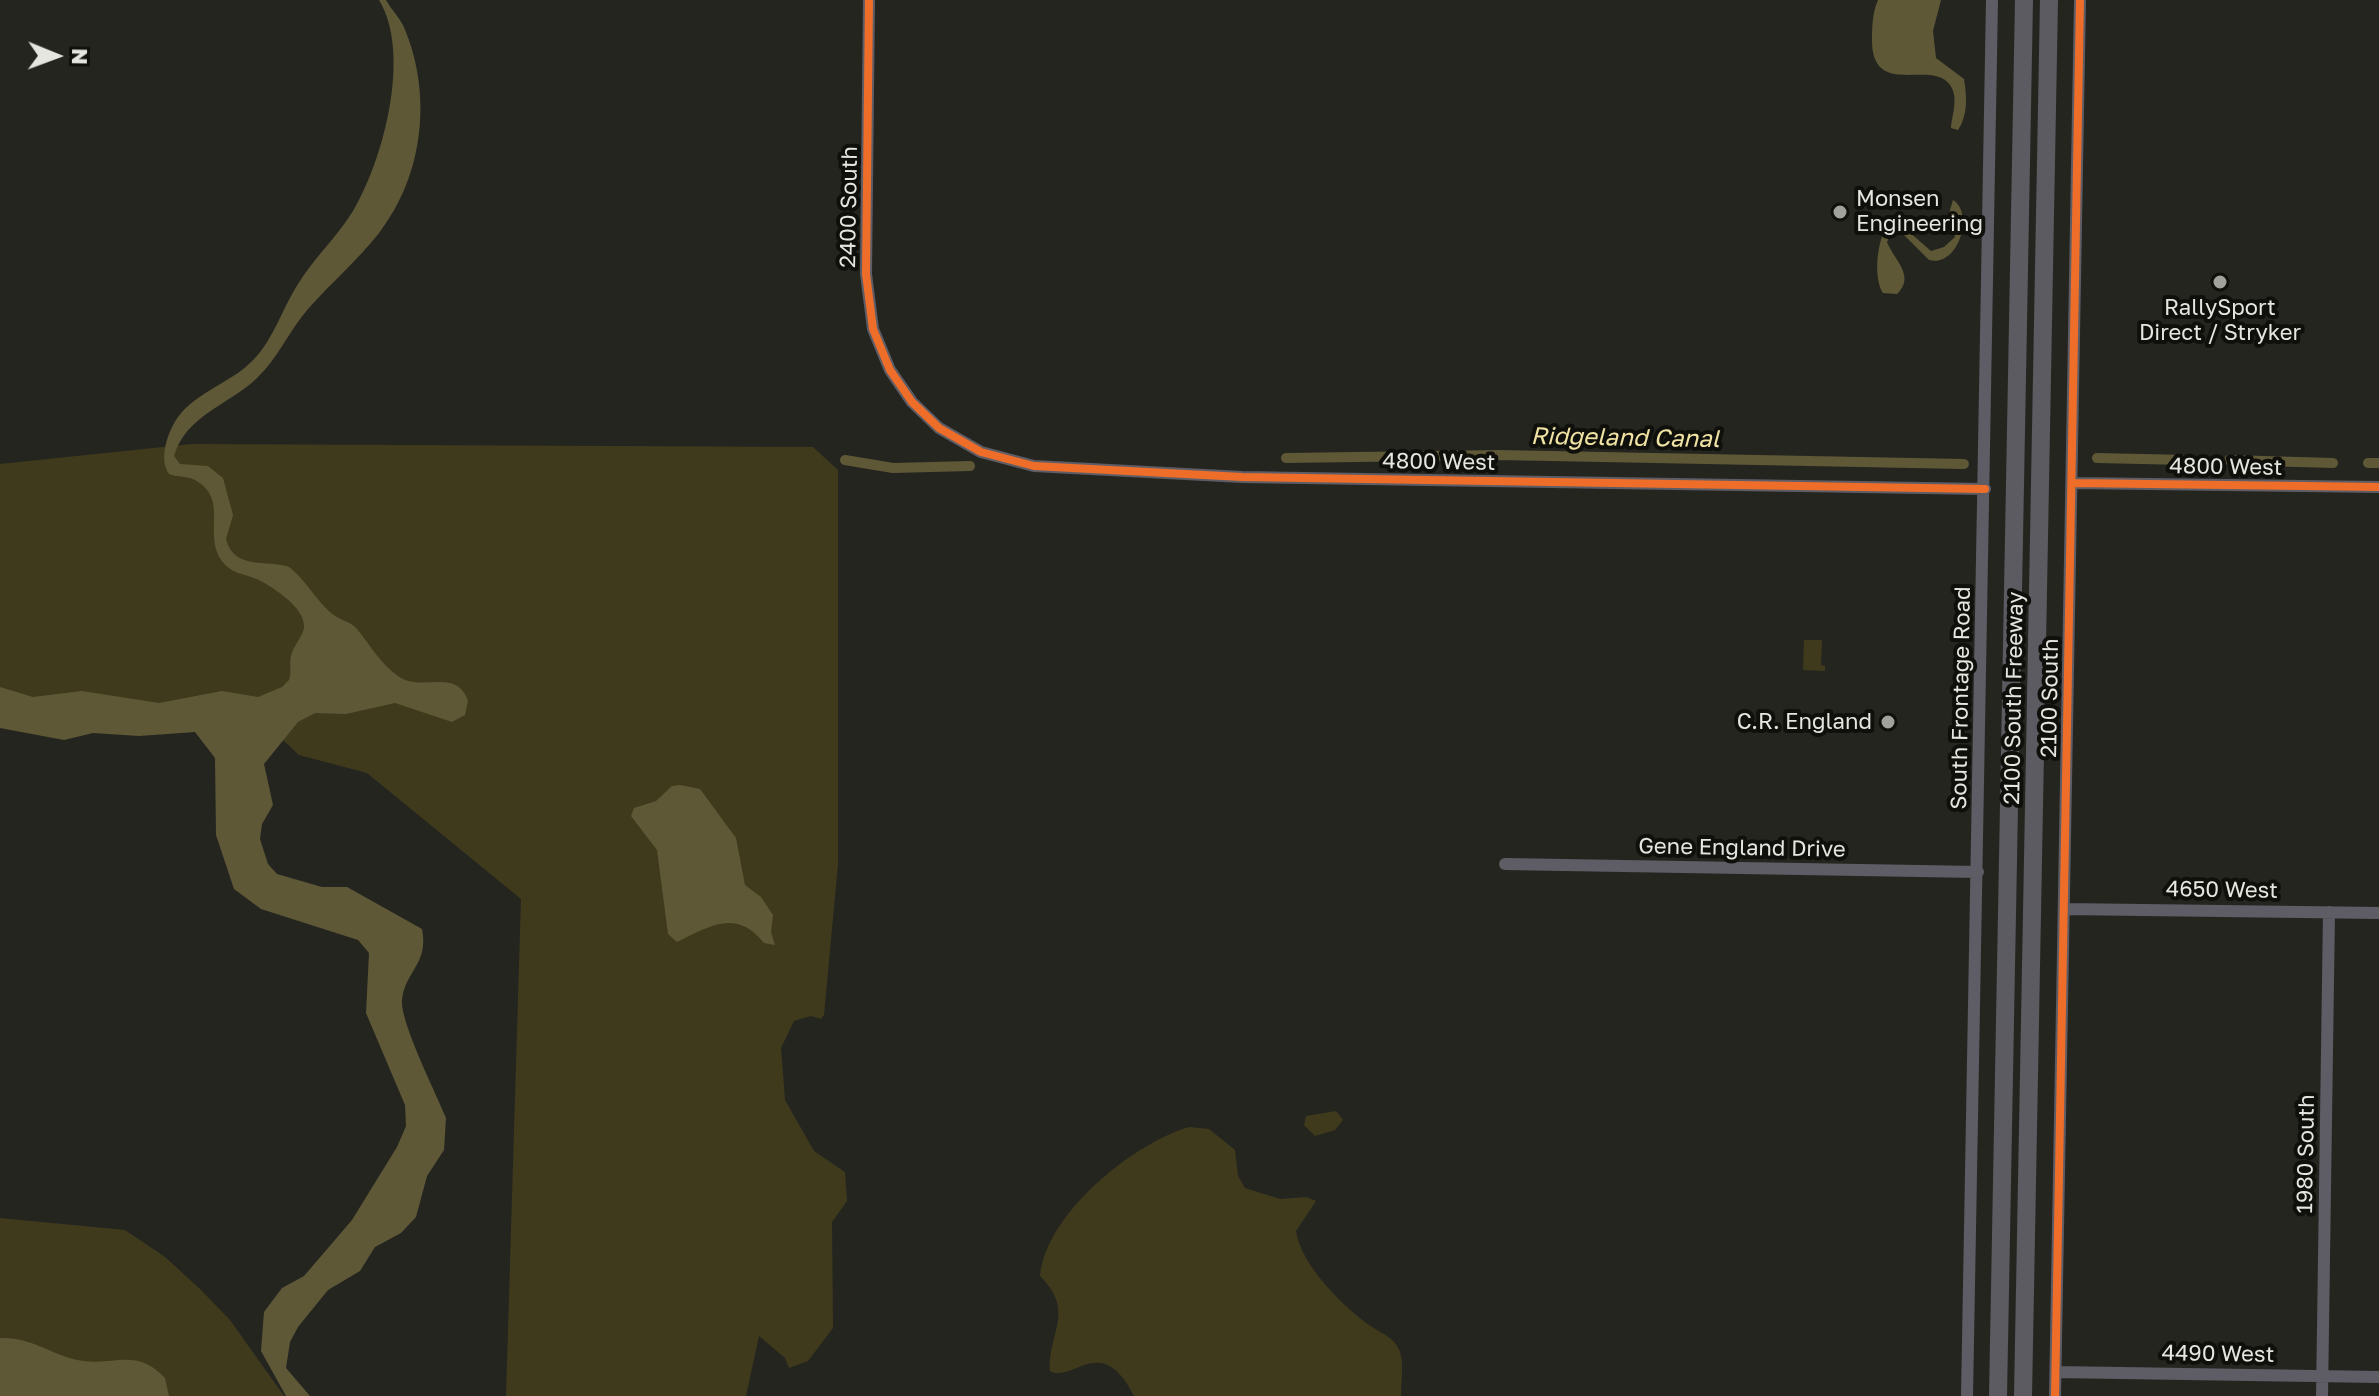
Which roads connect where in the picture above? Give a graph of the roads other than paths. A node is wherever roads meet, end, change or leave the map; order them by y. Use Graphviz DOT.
graph roads {
  1 [pos="869,0"];
  2 [pos="1992,0"];
  3 [pos="2024,0"];
  4 [pos="2049,0"];
  5 [pos="2080,0"];
  6 [pos="912,402"];
  7 [pos="2073,483"];
  8 [pos="2379,487"];
  9 [pos="1985,489"];
  10 [pos="1505,864"];
  11 [pos="1978,872"];
  12 [pos="2064,909"];
  13 [pos="2329,912"];
  14 [pos="2379,913"];
  15 [pos="2056,1372"];
  16 [pos="2322,1376"];
  17 [pos="2379,1377"];
  18 [pos="1967,1396"];
  19 [pos="1998,1396"];
  20 [pos="2023,1396"];
  21 [pos="2055,1396"];
  22 [pos="2322,1396"];
  1 -- 6 [label="street, 2400 South"];
  2 -- 9 [label="street, South Frontage Road"];
  3 -- 19 [label="highway, 2100 South Freeway"];
  4 -- 20 [label="highway, 2100 South Freeway"];
  5 -- 7 [label="street, 2100 South"];
  6 -- 9 [label="street, 4800 West"];
  7 -- 8 [label="street, 4800 West"];
  7 -- 12 [label="street, 2100 South"];
  9 -- 11 [label="street, South Frontage Road"];
  10 -- 11 [label="street, Gene England Drive"];
  11 -- 18 [label="street, South Frontage Road"];
  12 -- 13 [label="street, 4650 West"];
  12 -- 15 [label="street, 2100 South"];
  13 -- 14 [label="street, 4650 West"];
  13 -- 16 [label="street, 1980 South"];
  15 -- 16 [label="street, 4490 West"];
  15 -- 21 [label="street, 2100 South"];
  16 -- 17 [label="street, 4490 West"];
  16 -- 22 [label="street, 1980 South"];
}
